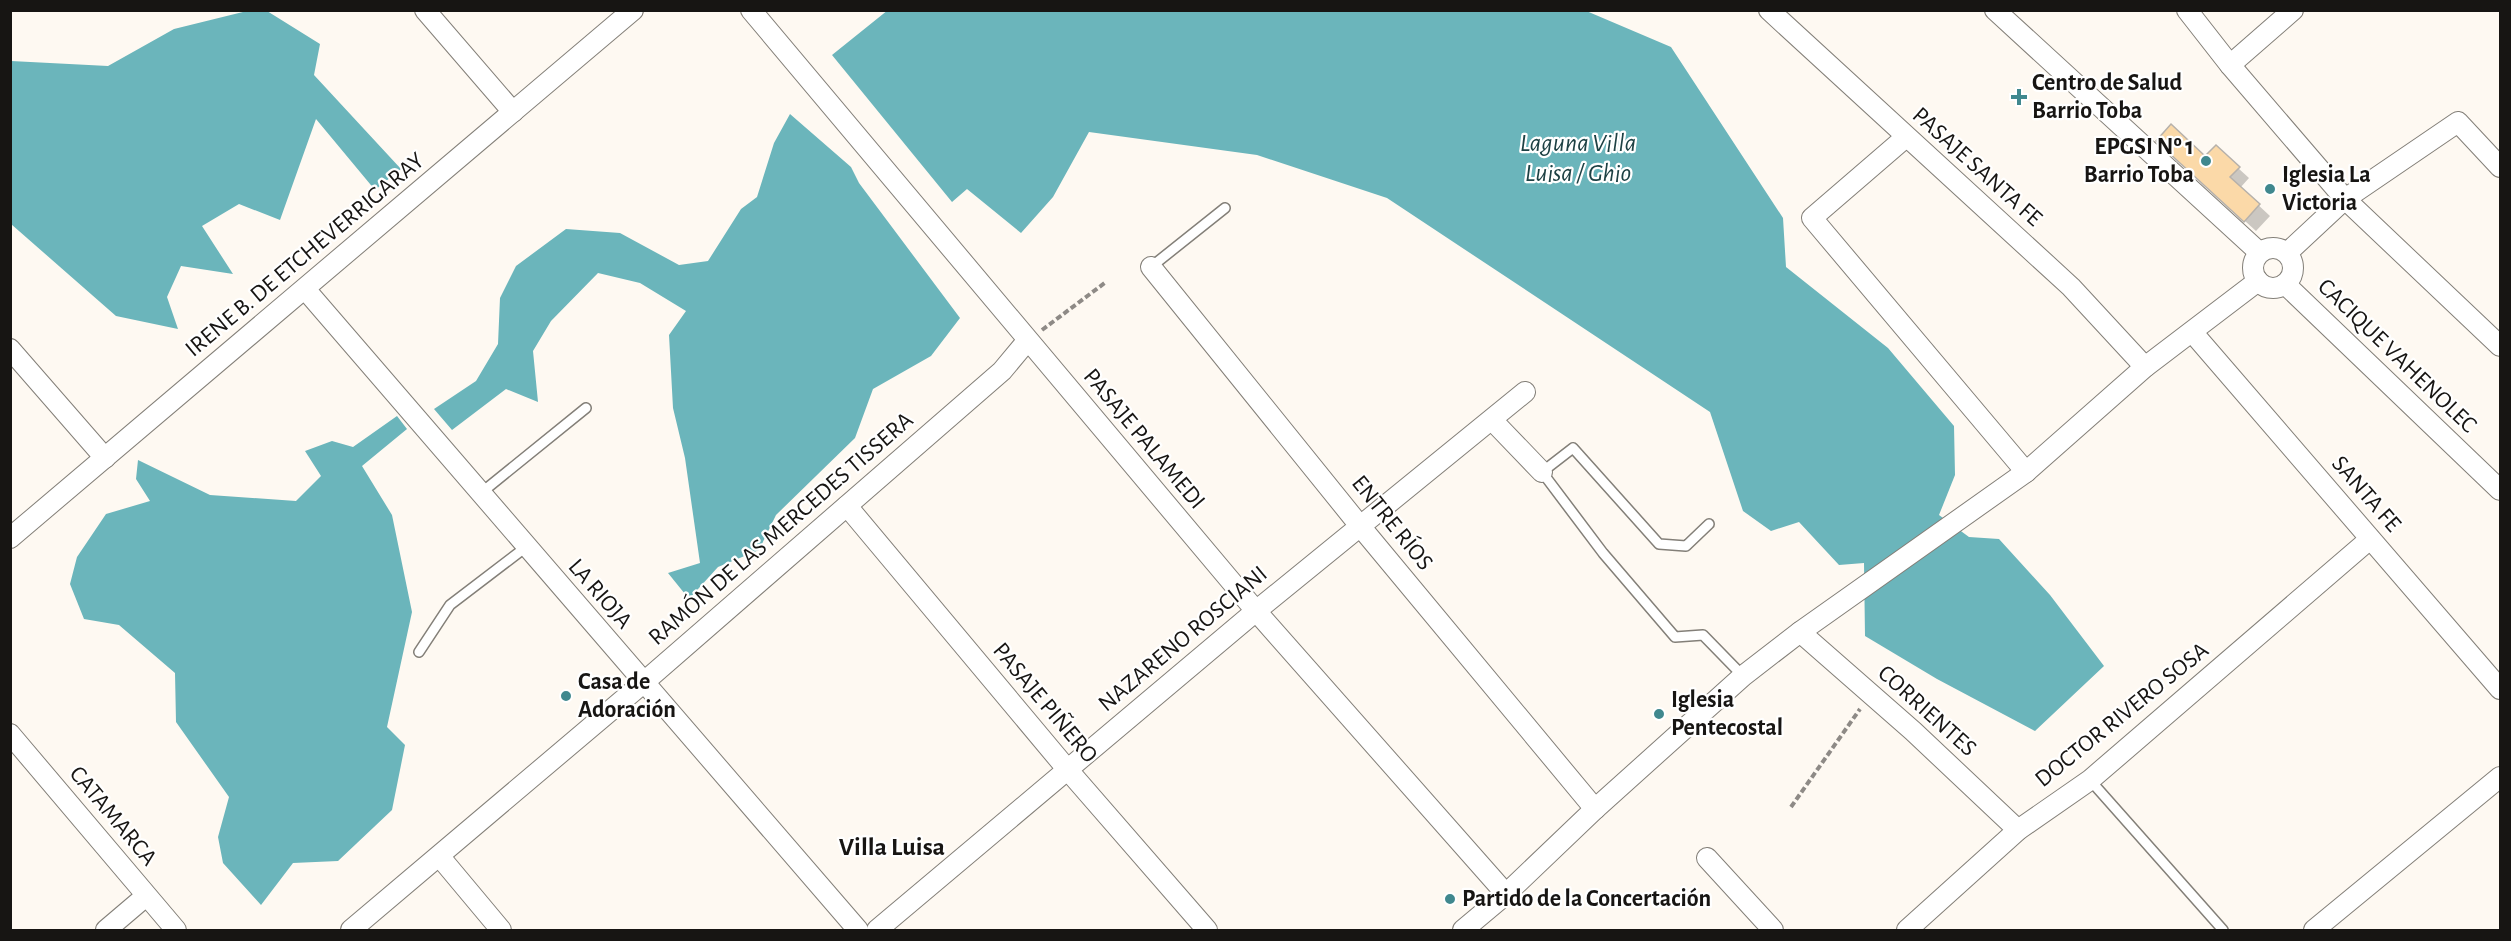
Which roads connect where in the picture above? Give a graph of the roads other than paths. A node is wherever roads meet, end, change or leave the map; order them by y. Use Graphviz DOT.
graph roads {
  1 [pos="426,10"];
  2 [pos="633,10"];
  3 [pos="751,10"];
  4 [pos="1769,10"];
  5 [pos="1995,10"];
  6 [pos="2187,10"];
  7 [pos="2293,10"];
  8 [pos="2230,65"];
  9 [pos="513,112"];
  10 [pos="1906,137"];
  11 [pos="2500,167"];
  12 [pos="2345,199"];
  13 [pos="1225,208"];
  14 [pos="2259,252"];
  15 [pos="2287,253"];
  16 [pos="1151,267"];
  17 [pos="2258,282"];
  18 [pos="2285,284"];
  19 [pos="305,289"];
  20 [pos="2193,333"];
  21 [pos="1027,341"];
  22 [pos="2500,346"];
  23 [pos="10,348"];
  24 [pos="2145,368"];
  25 [pos="1524,392"];
  26 [pos="586,408"];
  27 [pos="1492,420"];
  28 [pos="105,458"];
  29 [pos="1542,472"];
  30 [pos="2026,472"];
  31 [pos="2500,490"];
  32 [pos="481,493"];
  33 [pos="847,506"];
  34 [pos="1709,524"];
  35 [pos="1360,526"];
  36 [pos="10,538"];
  37 [pos="2370,539"];
  38 [pos="526,547"];
  39 [pos="1256,611"];
  40 [pos="1800,632"];
  41 [pos="419,652"];
  42 [pos="1743,675"];
  43 [pos="643,683"];
  44 [pos="2500,689"];
  45 [pos="10,734"];
  46 [pos="1067,769"];
  47 [pos="2500,777"];
  48 [pos="2090,780"];
  49 [pos="1595,809"];
  50 [pos="2018,830"];
  51 [pos="440,857"];
  52 [pos="1707,858"];
  53 [pos="1506,894"];
  54 [pos="146,896"];
  55 [pos="106,930"];
  56 [pos="176,930"];
  57 [pos="351,930"];
  58 [pos="501,930"];
  59 [pos="858,930"];
  60 [pos="877,930"];
  61 [pos="1207,930"];
  62 [pos="1463,930"];
  63 [pos="1773,930"];
  64 [pos="1907,930"];
  65 [pos="2223,930"];
  66 [pos="2314,930"];
  1 -- 9 [label="street"];
  2 -- 9 [label="street, IRENE B. DE ETCHEVERRIGARAY"];
  3 -- 21 [label="street, PASAJE PALAMEDI"];
  4 -- 10 [label="street, PASAJE SANTA FE"];
  5 -- 14 [label="street"];
  6 -- 8 [label="street"];
  7 -- 8 [label="street"];
  8 -- 12 [label="street"];
  9 -- 19 [label="street, IRENE B. DE ETCHEVERRIGARAY"];
  10 -- 24 [label="street, PASAJE SANTA FE"];
  10 -- 30 [label="street"];
  11 -- 12 [label="street"];
  12 -- 15 [label="street"];
  12 -- 22 [label="street"];
  13 -- 16 [label="lane"];
  14 -- 15 [label="street"];
  14 -- 17 [label="street"];
  15 -- 18 [label="street"];
  16 -- 35 [label="street, ENTRE RÍOS"];
  17 -- 18 [label="street"];
  17 -- 20 [label="street"];
  18 -- 31 [label="street, CACIQUE VAHENOLEC"];
  19 -- 28 [label="street, IRENE B. DE ETCHEVERRIGARAY"];
  19 -- 32 [label="street, LA RIOJA"];
  20 -- 24 [label="street"];
  20 -- 37 [label="street, SANTA FE"];
  21 -- 33 [label="street, RAMÓN DE LAS MERCEDES TISSERA"];
  21 -- 39 [label="street, PASAJE PALAMEDI"];
  23 -- 28 [label="street"];
  24 -- 30 [label="street"];
  25 -- 27 [label="street, NAZARENO ROSCIANI"];
  26 -- 32 [label="lane"];
  27 -- 29 [label="street"];
  27 -- 35 [label="street, NAZARENO ROSCIANI"];
  28 -- 36 [label="street, IRENE B. DE ETCHEVERRIGARAY"];
  29 -- 34 [label="lane"];
  29 -- 42 [label="lane"];
  30 -- 40 [label="street"];
  32 -- 38 [label="street, LA RIOJA"];
  33 -- 43 [label="street, RAMÓN DE LAS MERCEDES TISSERA"];
  33 -- 46 [label="street, PASAJE PIÑERO"];
  35 -- 39 [label="street, NAZARENO ROSCIANI"];
  35 -- 49 [label="street, ENTRE RÍOS"];
  37 -- 44 [label="street, SANTA FE"];
  37 -- 48 [label="street, DOCTOR RIVERO SOSA"];
  38 -- 41 [label="lane"];
  38 -- 43 [label="street, LA RIOJA"];
  39 -- 46 [label="street, NAZARENO ROSCIANI"];
  39 -- 53 [label="street, PASAJE PALAMEDI"];
  40 -- 42 [label="street"];
  40 -- 50 [label="street, CORRIENTES"];
  42 -- 49 [label="street"];
  43 -- 51 [label="street, RAMÓN DE LAS MERCEDES TISSERA"];
  43 -- 59 [label="street, LA RIOJA"];
  45 -- 54 [label="street, CATAMARCA"];
  46 -- 60 [label="street, NAZARENO ROSCIANI"];
  46 -- 61 [label="street, PASAJE PIÑERO"];
  47 -- 66 [label="street"];
  48 -- 50 [label="street, DOCTOR RIVERO SOSA"];
  48 -- 65 [label="lane"];
  49 -- 53 [label="street"];
  50 -- 64 [label="street, DOCTOR RIVERO SOSA"];
  51 -- 57 [label="street, RAMÓN DE LAS MERCEDES TISSERA"];
  51 -- 58 [label="street"];
  52 -- 63 [label="street"];
  53 -- 62 [label="street"];
  54 -- 55 [label="street"];
  54 -- 56 [label="street, CATAMARCA"];
}
